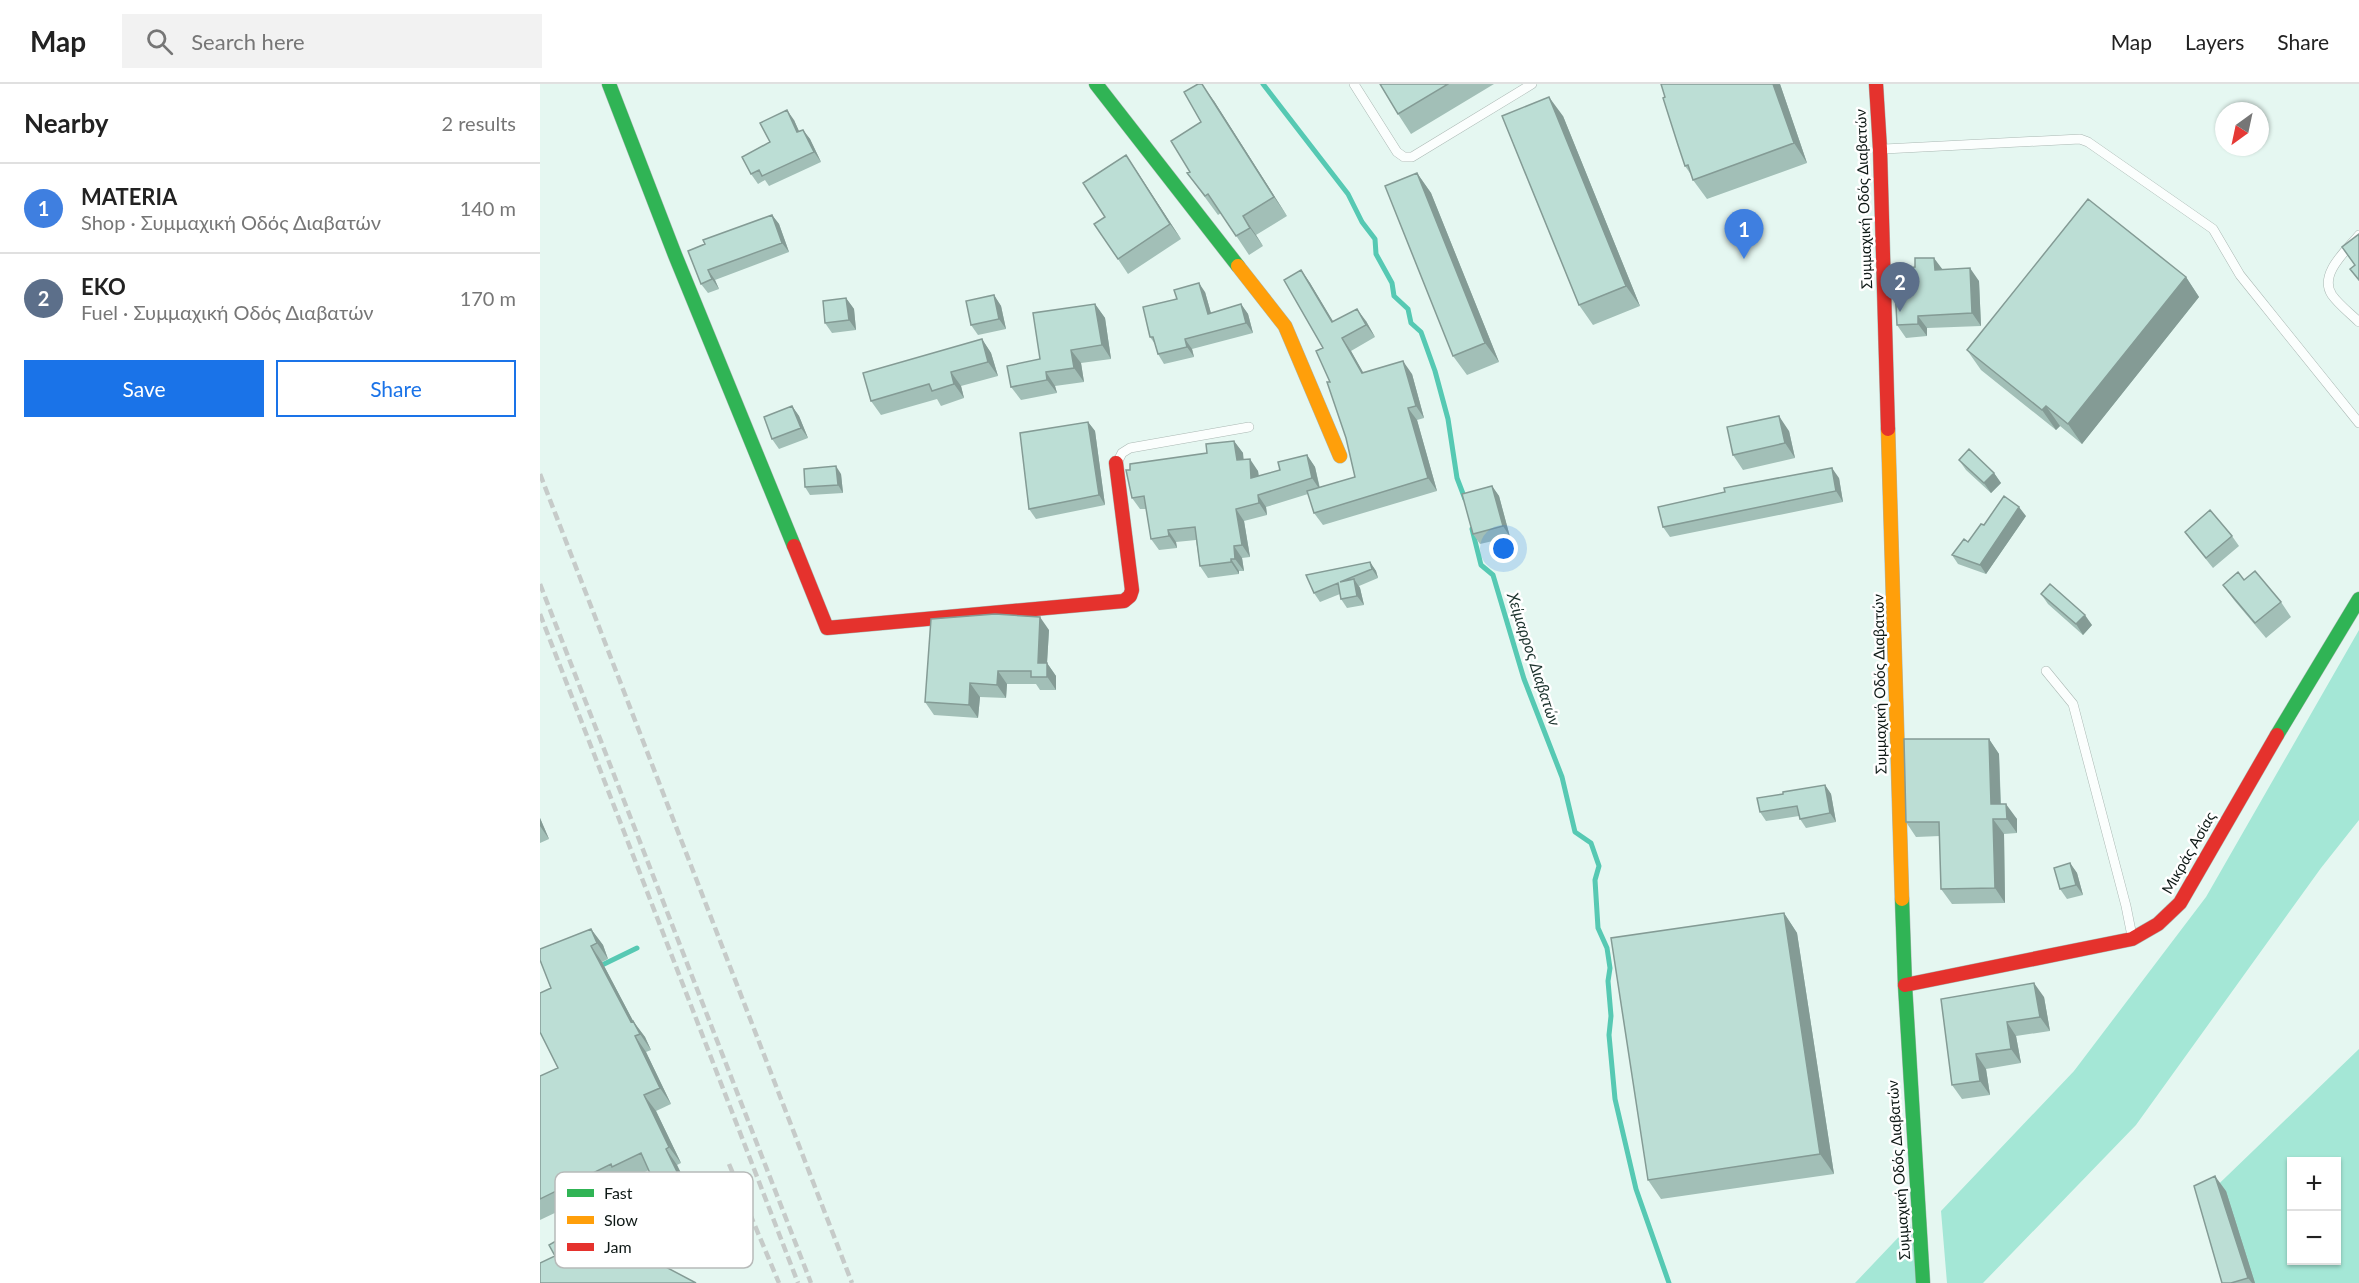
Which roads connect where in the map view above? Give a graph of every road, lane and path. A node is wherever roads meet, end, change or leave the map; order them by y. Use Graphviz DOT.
graph roads {
  1 [pos="609,84"];
  2 [pos="1096,84"];
  3 [pos="1354,84"];
  4 [pos="1532,84"];
  5 [pos="1876,84"];
  6 [pos="1880,149"];
  7 [pos="2359,235"];
  8 [pos="2359,322"];
  9 [pos="2359,423"];
  10 [pos="1249,427"];
  11 [pos="1340,456"];
  12 [pos="1116,463"];
  13 [pos="2359,599"];
  14 [pos="2046,671"];
  15 [pos="2132,939"];
  16 [pos="1905,985"];
  17 [pos="1923,1283"];
  1 -- 12 [label="street"];
  2 -- 11 [label="street"];
  3 -- 4 [label="lane"];
  5 -- 6 [label="street, Συμμαχική Οδός Διαβατών"];
  6 -- 9 [label="lane"];
  6 -- 16 [label="street, Συμμαχική Οδός Διαβατών"];
  7 -- 8 [label="lane"];
  10 -- 12 [label="lane"];
  13 -- 15 [label="street, Μικράς Ασίας"];
  14 -- 15 [label="lane"];
  15 -- 16 [label="street, Μικράς Ασίας"];
  16 -- 17 [label="street, Συμμαχική Οδός Διαβατών"];
}
